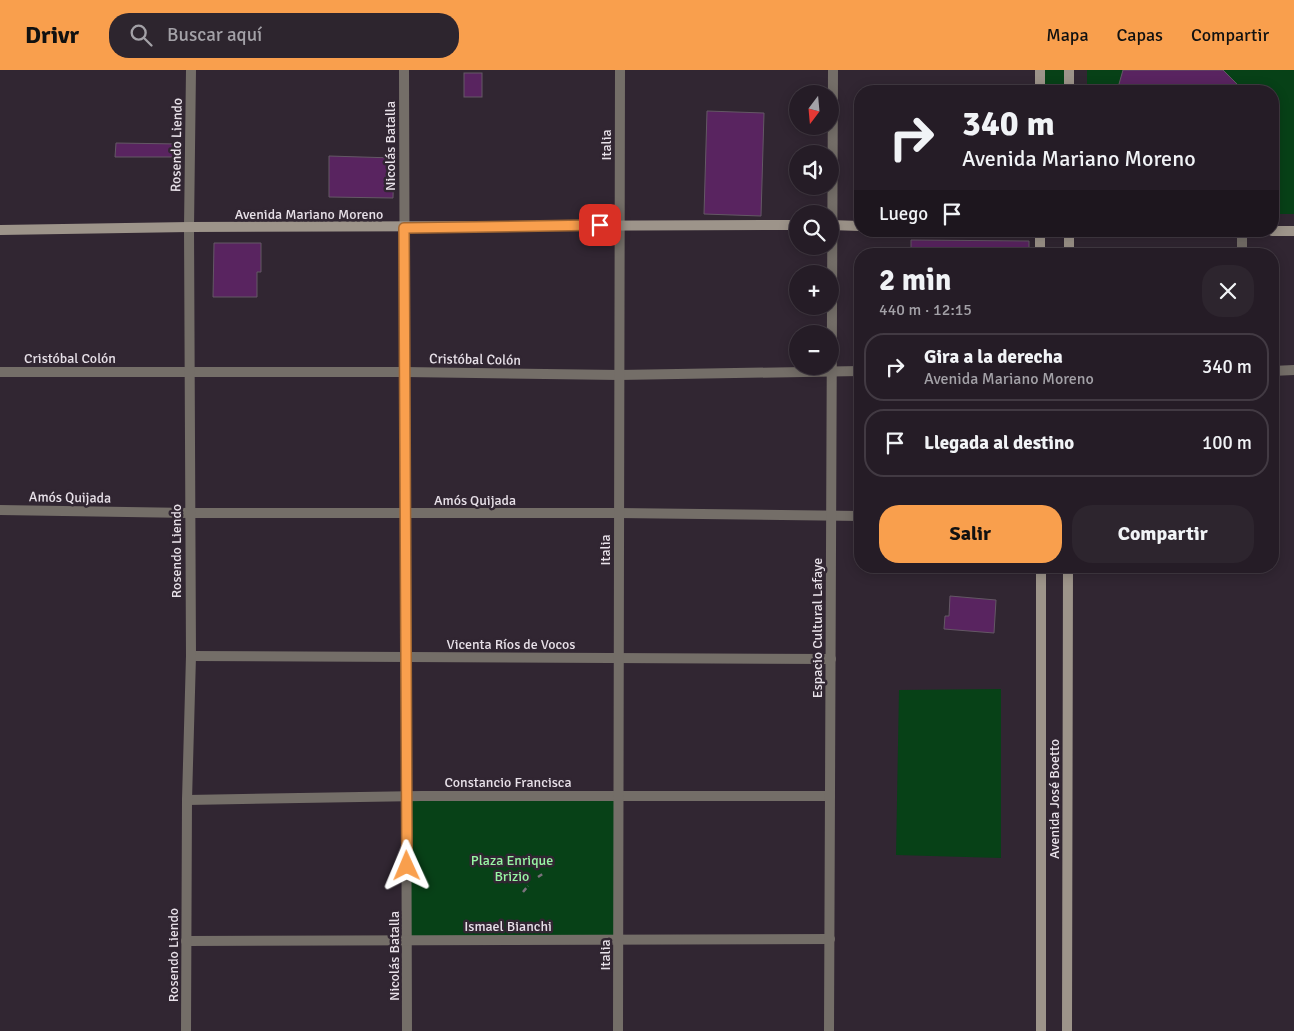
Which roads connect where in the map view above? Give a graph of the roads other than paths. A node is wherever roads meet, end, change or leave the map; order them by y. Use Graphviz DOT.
graph roads {
  1 [pos="190,70"];
  2 [pos="404,70"];
  3 [pos="620,70"];
  4 [pos="833,70"];
  5 [pos="1040,70"];
  6 [pos="1069,70"];
  7 [pos="1040,85"];
  8 [pos="1069,85"];
  9 [pos="831,205"];
  10 [pos="619,225"];
  11 [pos="789,225"];
  12 [pos="839,226"];
  13 [pos="854,226"];
  14 [pos="189,228"];
  15 [pos="404,228"];
  16 [pos="0,230"];
  17 [pos="1279,231"];
  18 [pos="1294,231"];
  19 [pos="831,255"];
  20 [pos="832,325"];
  21 [pos="1279,370"];
  22 [pos="1294,370"];
  23 [pos="839,371"];
  24 [pos="854,371"];
  25 [pos="0,372"];
  26 [pos="189,372"];
  27 [pos="404,372"];
  28 [pos="789,372"];
  29 [pos="619,375"];
  30 [pos="832,375"];
  31 [pos="0,510"];
  32 [pos="619,513"];
  33 [pos="190,514"];
  34 [pos="406,514"];
  35 [pos="831,516"];
  36 [pos="854,516"];
  37 [pos="1041,573"];
  38 [pos="1068,573"];
  39 [pos="191,656"];
  40 [pos="406,657"];
  41 [pos="619,658"];
  42 [pos="831,659"];
  43 [pos="618,796"];
  44 [pos="830,796"];
  45 [pos="406,797"];
  46 [pos="186,800"];
  47 [pos="830,939"];
  48 [pos="408,940"];
  49 [pos="618,940"];
  50 [pos="186,941"];
  51 [pos="186,1031"];
  52 [pos="408,1031"];
  53 [pos="618,1031"];
  54 [pos="829,1031"];
  55 [pos="1041,1031"];
  56 [pos="1067,1031"];
  1 -- 14 [label="street, Rosendo Liendo"];
  2 -- 15 [label="street, Nicolás Batalla"];
  3 -- 10 [label="street, Italia"];
  4 -- 9 [label="street, Espacio Cultural Lafaye"];
  5 -- 7 [label="main road"];
  6 -- 8 [label="main road"];
  10 -- 11 [label="main road, Avenida Mariano Moreno"];
  10 -- 15 [label="main road, Avenida Mariano Moreno"];
  10 -- 29 [label="street, Italia"];
  12 -- 13 [label="main road"];
  14 -- 15 [label="main road, Avenida Mariano Moreno"];
  14 -- 16 [label="main road, Avenida Mariano Moreno"];
  14 -- 26 [label="street, Rosendo Liendo"];
  15 -- 27 [label="street, Nicolás Batalla"];
  17 -- 18 [label="main road"];
  19 -- 20 [label="street, Espacio Cultural Lafaye"];
  21 -- 22 [label="street"];
  23 -- 24 [label="street, Cristóbal Colón"];
  25 -- 26 [label="street, Cristóbal Colón"];
  26 -- 27 [label="street, Cristóbal Colón"];
  26 -- 33 [label="street, Rosendo Liendo"];
  27 -- 29 [label="street, Cristóbal Colón"];
  27 -- 34 [label="street, Nicolás Batalla"];
  28 -- 29 [label="street, Cristóbal Colón"];
  29 -- 32 [label="street, Italia"];
  30 -- 35 [label="street, Espacio Cultural Lafaye"];
  31 -- 33 [label="street, Amós Quijada"];
  32 -- 34 [label="street, Amós Quijada"];
  32 -- 35 [label="street, Amós Quijada"];
  32 -- 41 [label="street, Italia"];
  33 -- 34 [label="street, Amós Quijada"];
  33 -- 39 [label="street, Rosendo Liendo"];
  34 -- 40 [label="street, Nicolás Batalla"];
  35 -- 36 [label="street, Amós Quijada"];
  35 -- 42 [label="street, Espacio Cultural Lafaye"];
  37 -- 55 [label="main road, Avenida José Boetto"];
  38 -- 56 [label="main road, Avenida José Boetto"];
  39 -- 40 [label="street, Vicenta Ríos de Vocos"];
  39 -- 46 [label="street, Rosendo Liendo"];
  40 -- 41 [label="street, Vicenta Ríos de Vocos"];
  40 -- 45 [label="street, Nicolás Batalla"];
  41 -- 42 [label="street, Vicenta Ríos de Vocos"];
  41 -- 43 [label="street, Italia"];
  42 -- 44 [label="street, Espacio Cultural Lafaye"];
  43 -- 44 [label="street, Constancio Francisca"];
  43 -- 45 [label="street, Constancio Francisca"];
  43 -- 49 [label="street, Italia"];
  44 -- 47 [label="street, Espacio Cultural Lafaye"];
  45 -- 46 [label="street, Constancio Francisca"];
  45 -- 48 [label="street, Nicolás Batalla"];
  46 -- 50 [label="street, Rosendo Liendo"];
  47 -- 49 [label="street, Ismael Bianchi"];
  47 -- 54 [label="street, Espacio Cultural Lafaye"];
  48 -- 49 [label="street, Ismael Bianchi"];
  48 -- 50 [label="street, Ismael Bianchi"];
  48 -- 52 [label="street, Nicolás Batalla"];
  49 -- 53 [label="street, Italia"];
  50 -- 51 [label="street, Rosendo Liendo"];
}
